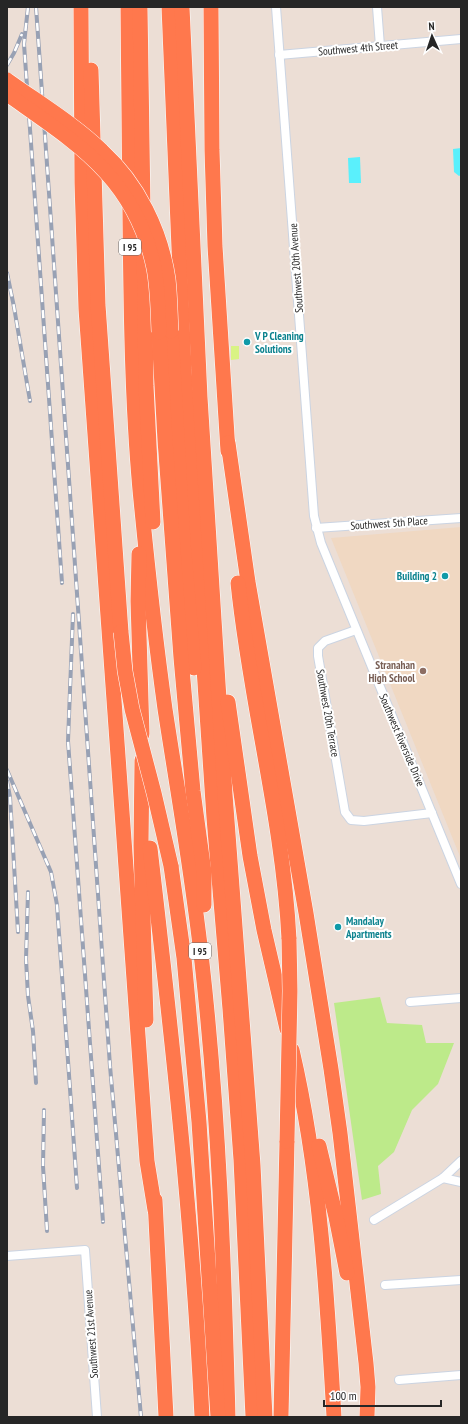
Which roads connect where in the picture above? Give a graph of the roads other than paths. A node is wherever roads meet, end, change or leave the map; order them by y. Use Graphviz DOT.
graph roads {
  1 [pos="80,7"];
  2 [pos="88,7"];
  3 [pos="128,7"];
  4 [pos="140,7"];
  5 [pos="169,7"];
  6 [pos="182,7"];
  7 [pos="211,7"];
  8 [pos="276,7"];
  9 [pos="377,7"];
  10 [pos="461,39"];
  11 [pos="380,46"];
  12 [pos="279,55"];
  13 [pos="7,80"];
  14 [pos="7,94"];
  15 [pos="165,332"];
  16 [pos="228,443"];
  17 [pos="140,487"];
  18 [pos="461,518"];
  19 [pos="316,528"];
  20 [pos="214,612"];
  21 [pos="356,630"];
  22 [pos="143,783"];
  23 [pos="432,813"];
  24 [pos="214,818"];
  25 [pos="461,884"];
  26 [pos="204,904"];
  27 [pos="461,998"];
  28 [pos="410,1002"];
  29 [pos="295,1065"];
  30 [pos="461,1161"];
  31 [pos="442,1178"];
  32 [pos="461,1182"];
  33 [pos="156,1210"];
  34 [pos="374,1220"];
  35 [pos="7,1256"];
  36 [pos="461,1280"];
  37 [pos="385,1284"];
  38 [pos="461,1376"];
  39 [pos="399,1380"];
  40 [pos="96,1417"];
  41 [pos="166,1417"];
  42 [pos="202,1417"];
  43 [pos="218,1417"];
  44 [pos="228,1417"];
  45 [pos="237,1417"];
  46 [pos="253,1417"];
  47 [pos="265,1417"];
  48 [pos="281,1417"];
  49 [pos="334,1417"];
  50 [pos="366,1417"];
  1 -- 33 [label="highway"];
  2 -- 43 [label="highway, bridge"];
  3 -- 17 [label="highway, I 95"];
  4 -- 26 [label="highway"];
  5 -- 24 [label="highway"];
  6 -- 20 [label="highway"];
  7 -- 16 [label="highway"];
  8 -- 12 [label="street, Southwest 20th Avenue"];
  9 -- 11 [label="street"];
  10 -- 11 [label="street, Southwest 4th Street"];
  11 -- 12 [label="street, Southwest 4th Street"];
  12 -- 19 [label="street, Southwest 20th Avenue"];
  13 -- 15 [label="highway, bridge"];
  14 -- 15 [label="highway, bridge"];
  15 -- 24 [label="highway"];
  15 -- 26 [label="highway"];
  16 -- 48 [label="highway, bridge"];
  16 -- 50 [label="highway"];
  17 -- 22 [label="highway"];
  17 -- 44 [label="highway, I 95"];
  18 -- 19 [label="street, Southwest 5th Place"];
  19 -- 21 [label="street, Southwest Riverside Drive"];
  20 -- 29 [label="highway"];
  20 -- 47 [label="highway"];
  21 -- 23 [label="street, Southwest Riverside Drive"];
  21 -- 23 [label="street, Southwest 20th Terrace"];
  22 -- 33 [label="highway"];
  22 -- 42 [label="highway"];
  23 -- 25 [label="street, Southwest Riverside Drive"];
  24 -- 46 [label="highway"];
  26 -- 45 [label="highway"];
  27 -- 28 [label="street"];
  29 -- 49 [label="highway"];
  29 -- 50 [label="highway"];
  30 -- 31 [label="street"];
  31 -- 32 [label="street"];
  31 -- 34 [label="street"];
  33 -- 41 [label="highway"];
  35 -- 40 [label="street, Southwest 21st Avenue"];
  36 -- 37 [label="street"];
  38 -- 39 [label="street"];
}
